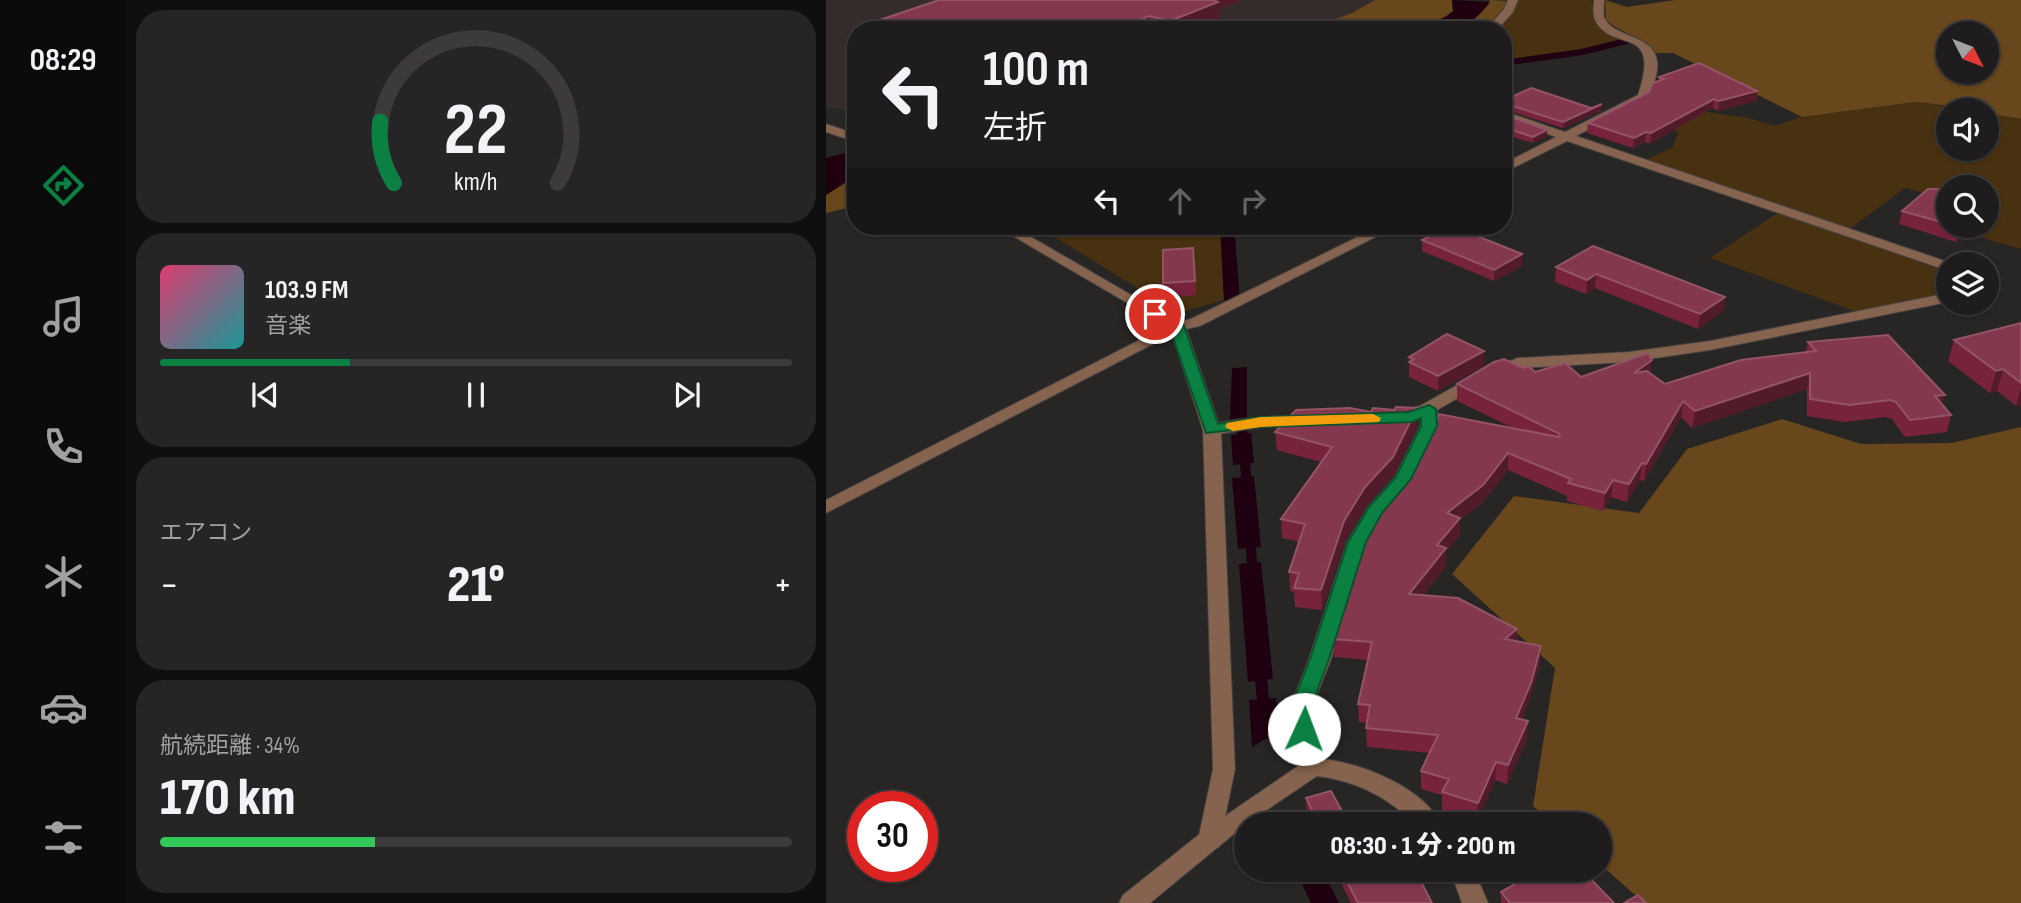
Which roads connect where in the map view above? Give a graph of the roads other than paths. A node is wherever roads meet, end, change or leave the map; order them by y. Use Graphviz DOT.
graph roads {
  1 [pos="1513,0"];
  2 [pos="1599,0"];
  3 [pos="1499,21"];
  4 [pos="1512,117"];
  5 [pos="826,128"];
  6 [pos="847,135"];
  7 [pos="1567,137"];
  8 [pos="1512,164"];
  9 [pos="1019,235"];
  10 [pos="1372,235"];
  11 [pos="1936,263"];
  12 [pos="1936,300"];
  13 [pos="1177,326"];
  14 [pos="1429,409"];
  15 [pos="1371,418"];
  16 [pos="1329,420"];
  17 [pos="1219,429"];
  18 [pos="826,507"];
  19 [pos="1313,767"];
  20 [pos="1419,812"];
  21 [pos="1210,840"];
  22 [pos="1467,882"];
  23 [pos="1132,903"];
  24 [pos="1475,903"];
  1 -- 3 [label="street"];
  2 -- 7 [label="street"];
  4 -- 7 [label="street"];
  5 -- 6 [label="street"];
  7 -- 8 [label="street"];
  7 -- 11 [label="street"];
  9 -- 13 [label="street"];
  10 -- 13 [label="street"];
  12 -- 14 [label="street"];
  13 -- 17 [label="street"];
  13 -- 18 [label="street"];
  14 -- 15 [label="street"];
  14 -- 19 [label="street"];
  16 -- 17 [label="street"];
  17 -- 21 [label="street"];
  19 -- 20 [label="street"];
  19 -- 21 [label="street"];
  21 -- 23 [label="street"];
  22 -- 24 [label="street"];
}
